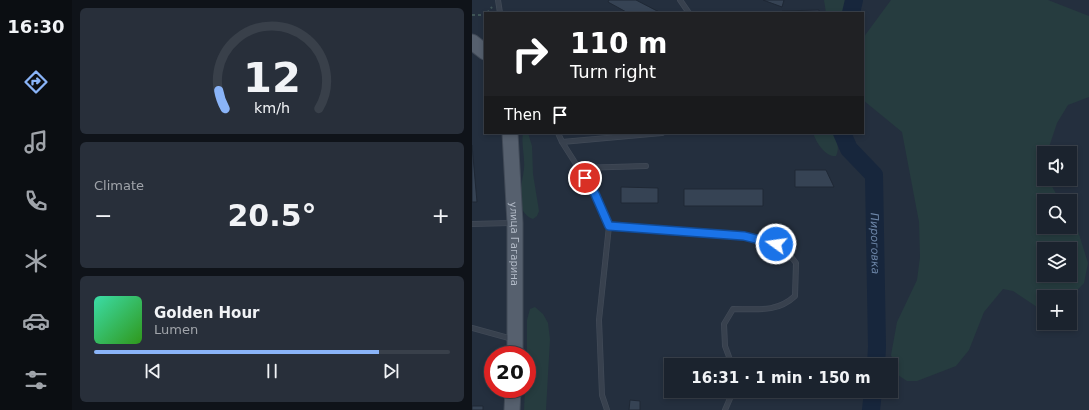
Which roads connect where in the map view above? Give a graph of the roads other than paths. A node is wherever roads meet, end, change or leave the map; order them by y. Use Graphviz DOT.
graph roads {
  1 [pos="499,0"];
  2 [pos="680,0"];
  3 [pos="500,12"];
  4 [pos="689,12"];
  5 [pos="472,42"];
  6 [pos="484,51"];
  7 [pos="510,134"];
  8 [pos="558,134"];
  9 [pos="651,134"];
  10 [pos="562,142"];
  11 [pos="646,166"];
  12 [pos="579,168"];
  13 [pos="515,223"];
  14 [pos="472,224"];
  15 [pos="609,226"];
  16 [pos="472,328"];
  17 [pos="515,340"];
  18 [pos="515,346"];
  19 [pos="729,358"];
  20 [pos="513,398"];
  21 [pos="730,398"];
  22 [pos="512,410"];
  23 [pos="607,410"];
  24 [pos="725,410"];
  1 -- 3 [label="lane"];
  2 -- 4 [label="lane"];
  5 -- 6 [label="main road"];
  7 -- 13 [label="main road, улица Гагарина"];
  8 -- 10 [label="lane"];
  9 -- 10 [label="lane"];
  10 -- 12 [label="lane"];
  11 -- 12 [label="lane"];
  12 -- 15 [label="lane"];
  13 -- 14 [label="lane"];
  13 -- 17 [label="main road, улица Гагарина"];
  15 -- 19 [label="lane"];
  15 -- 23 [label="lane"];
  16 -- 17 [label="lane"];
  17 -- 18 [label="main road, улица Гагарина"];
  20 -- 22 [label="main road"];
  21 -- 24 [label="lane"];
}
